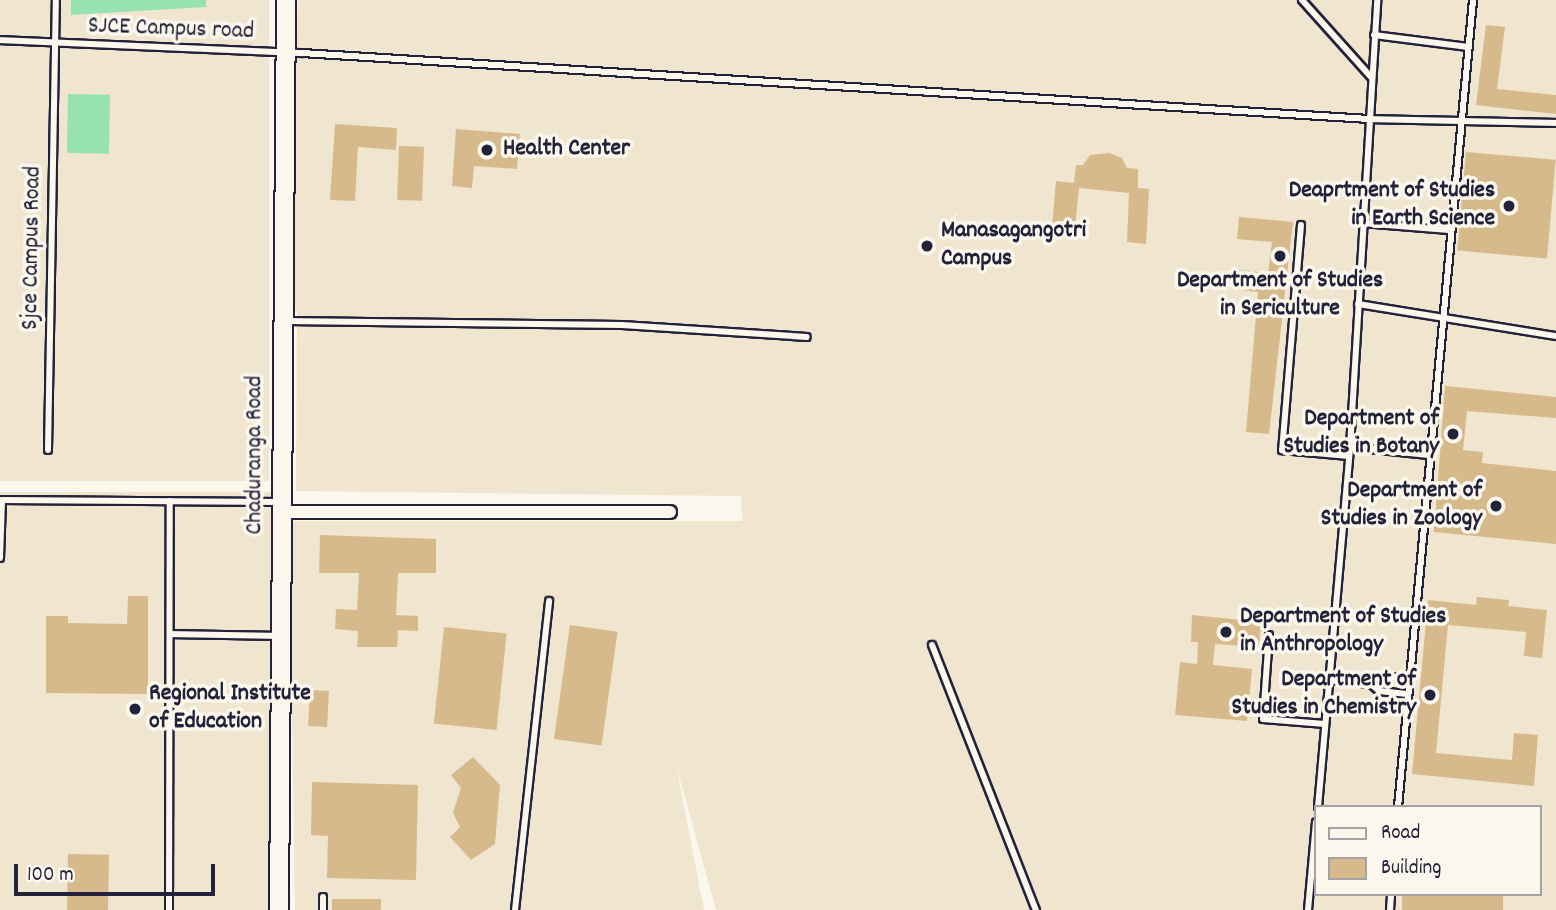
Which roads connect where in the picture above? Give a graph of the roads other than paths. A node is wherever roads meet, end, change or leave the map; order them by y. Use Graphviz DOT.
graph roads {
  1 [pos="56,0"];
  2 [pos="286,0"];
  3 [pos="1303,0"];
  4 [pos="1377,0"];
  5 [pos="1473,0"];
  6 [pos="1374,35"];
  7 [pos="0,40"];
  8 [pos="56,46"];
  9 [pos="1468,47"];
  10 [pos="285,53"];
  11 [pos="1371,77"];
  12 [pos="1368,119"];
  13 [pos="1464,119"];
  14 [pos="1556,123"];
  15 [pos="1363,223"];
  16 [pos="1301,225"];
  17 [pos="1449,230"];
  18 [pos="1358,304"];
  19 [pos="1441,316"];
  20 [pos="280,320"];
  21 [pos="1556,336"];
  22 [pos="807,337"];
  23 [pos="1350,447"];
  24 [pos="48,450"];
  25 [pos="1429,454"];
  26 [pos="1349,456"];
  27 [pos="1,500"];
  28 [pos="170,501"];
  29 [pos="281,507"];
  30 [pos="670,512"];
  31 [pos="0,558"];
  32 [pos="549,601"];
  33 [pos="170,634"];
  34 [pos="1269,635"];
  35 [pos="279,636"];
  36 [pos="932,645"];
  37 [pos="1408,679"];
  38 [pos="1329,680"];
  39 [pos="1371,684"];
  40 [pos="1407,694"];
  41 [pos="1325,724"];
  42 [pos="1318,805"];
  43 [pos="1398,805"];
  44 [pos="1314,844"];
  45 [pos="323,897"];
  46 [pos="169,910"];
  47 [pos="279,910"];
  48 [pos="323,910"];
  49 [pos="514,910"];
  50 [pos="1036,910"];
  51 [pos="1308,910"];
  1 -- 8 [label="lane, Sjce Campus Road"];
  2 -- 10 [label="street, Chaduranga Road"];
  3 -- 11 [label="lane"];
  4 -- 6 [label="lane"];
  5 -- 9 [label="lane"];
  6 -- 9 [label="lane"];
  6 -- 11 [label="lane"];
  7 -- 8 [label="lane, SJCE Campus road"];
  8 -- 10 [label="lane, SJCE Campus road"];
  8 -- 24 [label="lane, Sjce Campus Road"];
  9 -- 13 [label="lane"];
  10 -- 12 [label="lane, SJCE Campus road"];
  10 -- 20 [label="street, Chaduranga Road"];
  11 -- 12 [label="lane"];
  12 -- 13 [label="lane, SJCE Campus road"];
  12 -- 15 [label="lane"];
  13 -- 14 [label="lane, SJCE Campus road"];
  13 -- 17 [label="lane"];
  15 -- 17 [label="lane"];
  15 -- 18 [label="lane"];
  16 -- 26 [label="lane"];
  17 -- 19 [label="lane"];
  18 -- 19 [label="lane"];
  18 -- 23 [label="lane"];
  19 -- 21 [label="lane"];
  19 -- 25 [label="lane"];
  20 -- 22 [label="lane"];
  20 -- 29 [label="street, Chaduranga Road"];
  23 -- 25 [label="lane"];
  23 -- 26 [label="lane"];
  25 -- 37 [label="lane"];
  26 -- 38 [label="lane"];
  27 -- 28 [label="lane"];
  27 -- 31 [label="lane"];
  28 -- 29 [label="lane"];
  28 -- 33 [label="lane"];
  29 -- 30 [label="street"];
  29 -- 35 [label="street, Chaduranga Road"];
  32 -- 49 [label="lane"];
  33 -- 35 [label="lane"];
  33 -- 46 [label="lane"];
  34 -- 41 [label="lane"];
  35 -- 47 [label="street, Chaduranga Road"];
  36 -- 50 [label="lane"];
  37 -- 39 [label="lane"];
  37 -- 40 [label="lane"];
  38 -- 39 [label="lane"];
  38 -- 41 [label="lane"];
  39 -- 40 [label="lane"];
  40 -- 43 [label="lane"];
  41 -- 42 [label="lane"];
  44 -- 51 [label="lane"];
  45 -- 48 [label="lane"];
}
